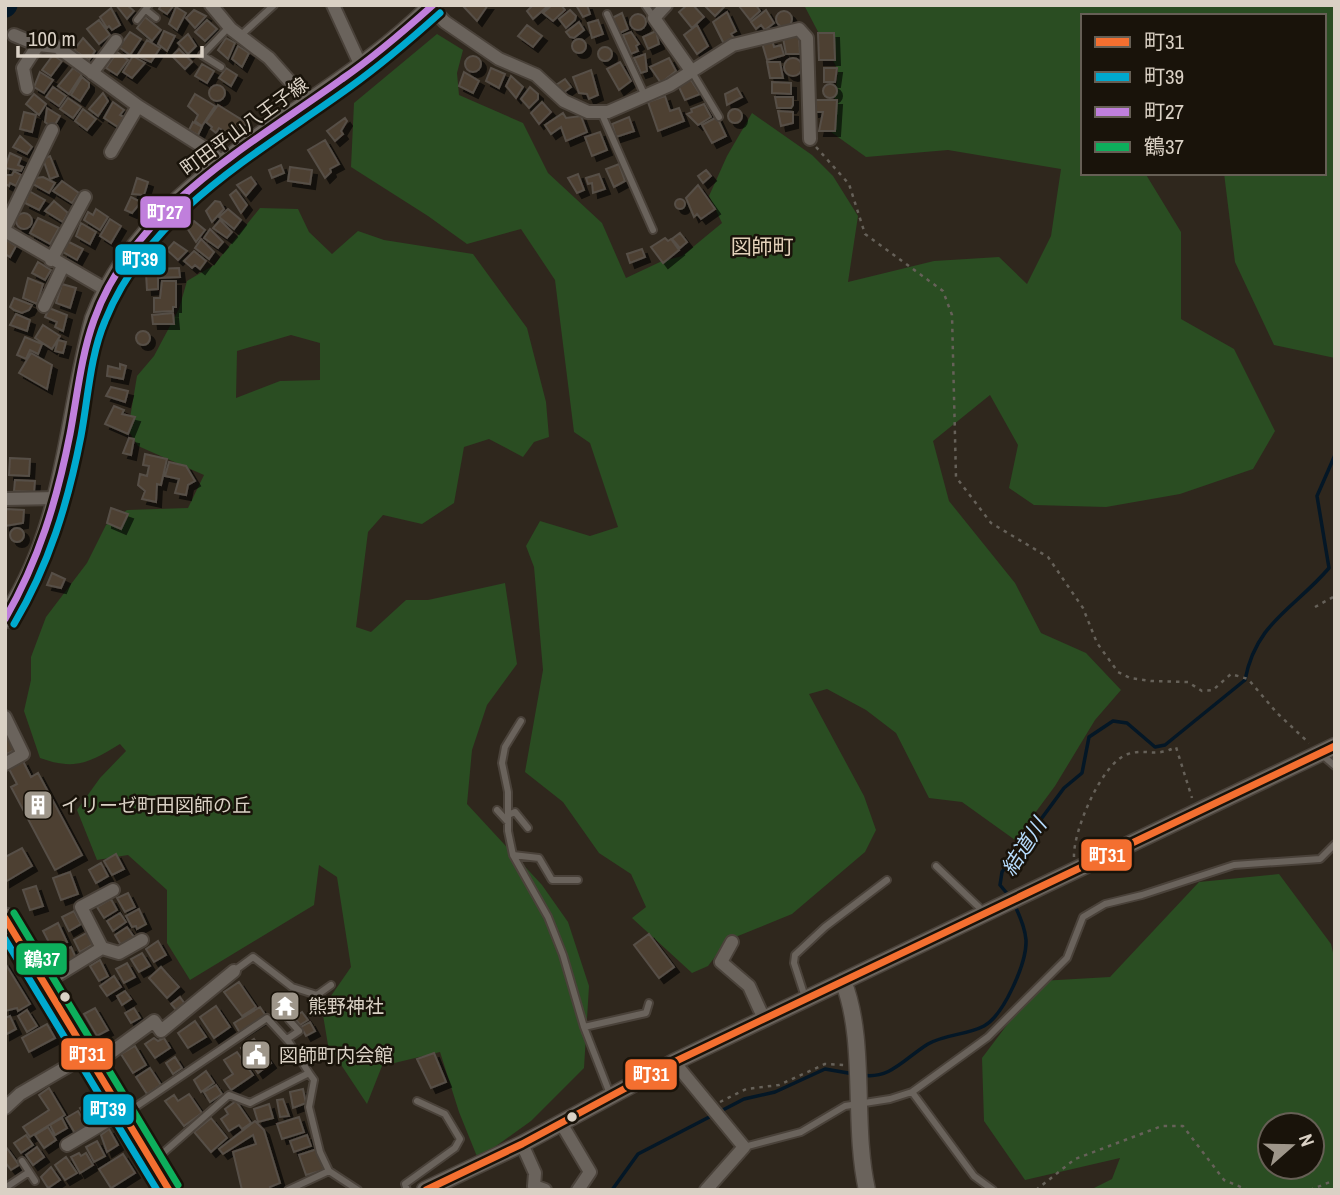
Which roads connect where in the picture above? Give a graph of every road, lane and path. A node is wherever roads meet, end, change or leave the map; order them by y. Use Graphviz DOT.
graph roads {
  1 [pos="211,5"];
  2 [pos="274,5"];
  3 [pos="333,5"];
  4 [pos="645,5"];
  5 [pos="666,5"];
  6 [pos="432,6"];
  7 [pos="147,7"];
  8 [pos="607,14"];
  9 [pos="156,18"];
  10 [pos="654,18"];
  11 [pos="137,20"];
  12 [pos="229,27"];
  13 [pos="13,35"];
  14 [pos="240,36"];
  15 [pos="116,41"];
  16 [pos="38,45"];
  17 [pos="221,66"];
  18 [pos="361,66"];
  19 [pos="692,72"];
  20 [pos="92,73"];
  21 [pos="26,88"];
  22 [pos="645,96"];
  23 [pos="309,103"];
  24 [pos="138,106"];
  25 [pos="601,112"];
  26 [pos="719,117"];
  27 [pos="52,130"];
  28 [pos="810,139"];
  29 [pos="111,152"];
  30 [pos="223,165"];
  31 [pos="85,197"];
  32 [pos="5,229"];
  33 [pos="653,230"];
  34 [pos="57,263"];
  35 [pos="105,289"];
  36 [pos="44,306"];
  37 [pos="58,498"];
  38 [pos="5,499"];
  39 [pos="1335,596"];
  40 [pos="1315,607"];
  41 [pos="5,619"];
  42 [pos="5,717"];
  43 [pos="521,721"];
  44 [pos="1327,749"];
  45 [pos="5,764"];
  46 [pos="1335,766"];
  47 [pos="497,810"];
  48 [pos="1197,811"];
  49 [pos="508,819"];
  50 [pos="528,828"];
  51 [pos="1335,844"];
  52 [pos="513,855"];
  53 [pos="936,866"];
  54 [pos="1075,870"];
  55 [pos="578,880"];
  56 [pos="887,880"];
  57 [pos="113,890"];
  58 [pos="985,913"];
  59 [pos="7,926"];
  60 [pos="142,940"];
  61 [pos="732,942"];
  62 [pos="102,948"];
  63 [pos="234,971"];
  64 [pos="843,981"];
  65 [pos="45,983"];
  66 [pos="331,985"];
  67 [pos="806,999"];
  68 [pos="649,1003"];
  69 [pos="764,1019"];
  70 [pos="289,1020"];
  71 [pos="584,1027"];
  72 [pos="286,1040"];
  73 [pos="90,1060"];
  74 [pos="674,1062"];
  75 [pos="856,1072"];
  76 [pos="309,1073"];
  77 [pos="912,1092"];
  78 [pos="611,1096"];
  79 [pos="417,1101"];
  80 [pos="857,1104"];
  81 [pos="5,1108"];
  82 [pos="714,1111"];
  83 [pos="123,1114"];
  84 [pos="561,1122"];
  85 [pos="522,1143"];
  86 [pos="66,1145"];
  87 [pos="744,1147"];
  88 [pos="22,1161"];
  89 [pos="152,1163"];
  90 [pos="329,1171"];
  91 [pos="29,1172"];
  92 [pos="1335,1180"];
  93 [pos="35,1181"];
  94 [pos="5,1188"];
  95 [pos="169,1190"];
  96 [pos="288,1190"];
  97 [pos="358,1190"];
  98 [pos="407,1190"];
  99 [pos="425,1190"];
  100 [pos="545,1190"];
  101 [pos="578,1190"];
  102 [pos="706,1190"];
  103 [pos="867,1190"];
  104 [pos="993,1190"];
  105 [pos="1036,1190"];
  106 [pos="1248,1190"];
  107 [pos="1310,1190"];
  1 -- 12 [label="street"];
  2 -- 14 [label="lane"];
  3 -- 18 [label="street"];
  4 -- 10 [label="lane"];
  5 -- 10 [label="street"];
  6 -- 18 [label="main road, 町田平山八王子線"];
  6 -- 25 [label="street"];
  7 -- 9 [label="lane"];
  7 -- 11 [label="lane"];
  8 -- 22 [label="lane"];
  10 -- 19 [label="street"];
  12 -- 14 [label="street"];
  12 -- 17 [label="lane"];
  13 -- 16 [label="street"];
  14 -- 23 [label="street"];
  15 -- 20 [label="street"];
  16 -- 20 [label="street"];
  16 -- 21 [label="street"];
  18 -- 23 [label="main road, 町田平山八王子線"];
  19 -- 22 [label="street"];
  19 -- 26 [label="lane"];
  19 -- 28 [label="street"];
  20 -- 24 [label="street"];
  22 -- 25 [label="street"];
  23 -- 30 [label="main road, 町田平山八王子線"];
  24 -- 29 [label="street"];
  24 -- 30 [label="street"];
  25 -- 33 [label="lane"];
  27 -- 32 [label="street"];
  28 -- 44 [label="path"];
  30 -- 35 [label="main road, 町田平山八王子線"];
  31 -- 34 [label="street"];
  32 -- 34 [label="street"];
  34 -- 35 [label="street"];
  34 -- 36 [label="street"];
  35 -- 37 [label="main road, 町田平山八王子線"];
  37 -- 38 [label="street"];
  37 -- 41 [label="main road, 町田平山八王子線"];
  39 -- 40 [label="path"];
  42 -- 45 [label="street"];
  43 -- 49 [label="lane"];
  44 -- 46 [label="lane"];
  44 -- 48 [label="street"];
  47 -- 49 [label="lane"];
  48 -- 54 [label="street"];
  48 -- 54 [label="path"];
  49 -- 50 [label="lane"];
  49 -- 52 [label="lane"];
  51 -- 77 [label="lane"];
  52 -- 55 [label="lane"];
  52 -- 71 [label="lane"];
  53 -- 58 [label="lane"];
  54 -- 58 [label="street"];
  56 -- 67 [label="lane"];
  57 -- 62 [label="street"];
  58 -- 64 [label="street"];
  59 -- 65 [label="main road"];
  60 -- 62 [label="street"];
  61 -- 69 [label="street"];
  62 -- 65 [label="street"];
  63 -- 66 [label="lane"];
  63 -- 73 [label="street"];
  64 -- 67 [label="street"];
  64 -- 75 [label="street"];
  65 -- 73 [label="main road"];
  67 -- 69 [label="street"];
  68 -- 71 [label="lane"];
  69 -- 74 [label="street"];
  70 -- 72 [label="lane"];
  71 -- 78 [label="lane"];
  72 -- 76 [label="lane"];
  72 -- 83 [label="lane"];
  73 -- 81 [label="street"];
  73 -- 83 [label="main road"];
  74 -- 78 [label="street"];
  74 -- 82 [label="street"];
  75 -- 80 [label="street"];
  75 -- 82 [label="path"];
  76 -- 89 [label="lane"];
  76 -- 90 [label="lane"];
  77 -- 80 [label="lane"];
  77 -- 104 [label="lane"];
  78 -- 84 [label="street"];
  79 -- 98 [label="lane"];
  80 -- 87 [label="lane"];
  80 -- 103 [label="street"];
  82 -- 87 [label="street"];
  83 -- 86 [label="street"];
  83 -- 89 [label="main road"];
  84 -- 85 [label="street"];
  84 -- 101 [label="street"];
  85 -- 99 [label="street"];
  85 -- 100 [label="street"];
  87 -- 102 [label="street"];
  88 -- 91 [label="lane"];
  89 -- 95 [label="main road"];
  90 -- 96 [label="lane"];
  90 -- 97 [label="lane"];
  91 -- 93 [label="lane"];
  91 -- 94 [label="lane"];
  92 -- 107 [label="path"];
  105 -- 106 [label="path"];
}
